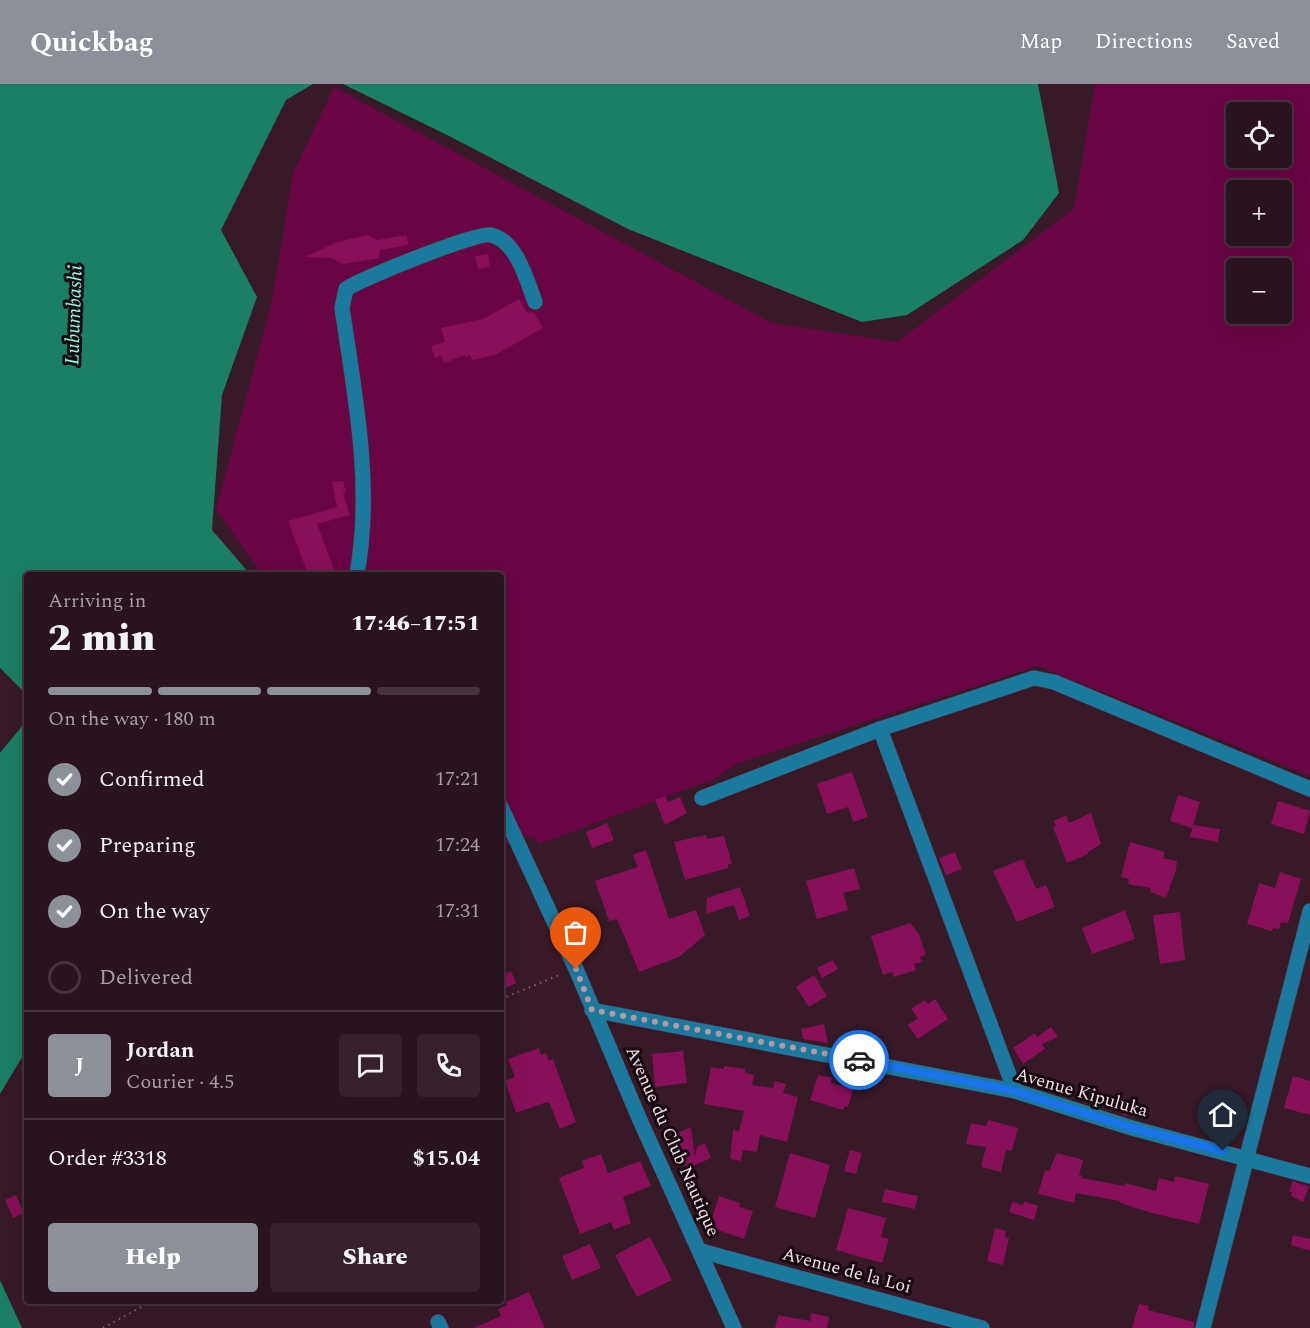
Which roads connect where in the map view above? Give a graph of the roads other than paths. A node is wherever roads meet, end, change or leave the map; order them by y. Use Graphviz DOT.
graph roads {
  1 [pos="535,302"];
  2 [pos="357,572"];
  3 [pos="880,729"];
  4 [pos="1310,789"];
  5 [pos="702,798"];
  6 [pos="504,813"];
  7 [pos="1310,911"];
  8 [pos="592,1010"];
  9 [pos="1015,1091"];
  10 [pos="1246,1157"];
  11 [pos="1310,1176"];
  12 [pos="701,1251"];
  13 [pos="734,1328"];
  14 [pos="982,1328"];
  15 [pos="1203,1328"];
  1 -- 2 [label="street"];
  3 -- 4 [label="street"];
  3 -- 5 [label="street"];
  3 -- 9 [label="street"];
  6 -- 8 [label="street, Avenue du Club Nautique"];
  7 -- 10 [label="street"];
  8 -- 9 [label="street, Avenue Kipuluka"];
  8 -- 12 [label="street, Avenue du Club Nautique"];
  9 -- 10 [label="street, Avenue Kipuluka"];
  10 -- 11 [label="street, Avenue Kipuluka"];
  10 -- 15 [label="street"];
  12 -- 13 [label="street, Avenue du Club Nautique"];
  12 -- 14 [label="street, Avenue de la Loi"];
}
